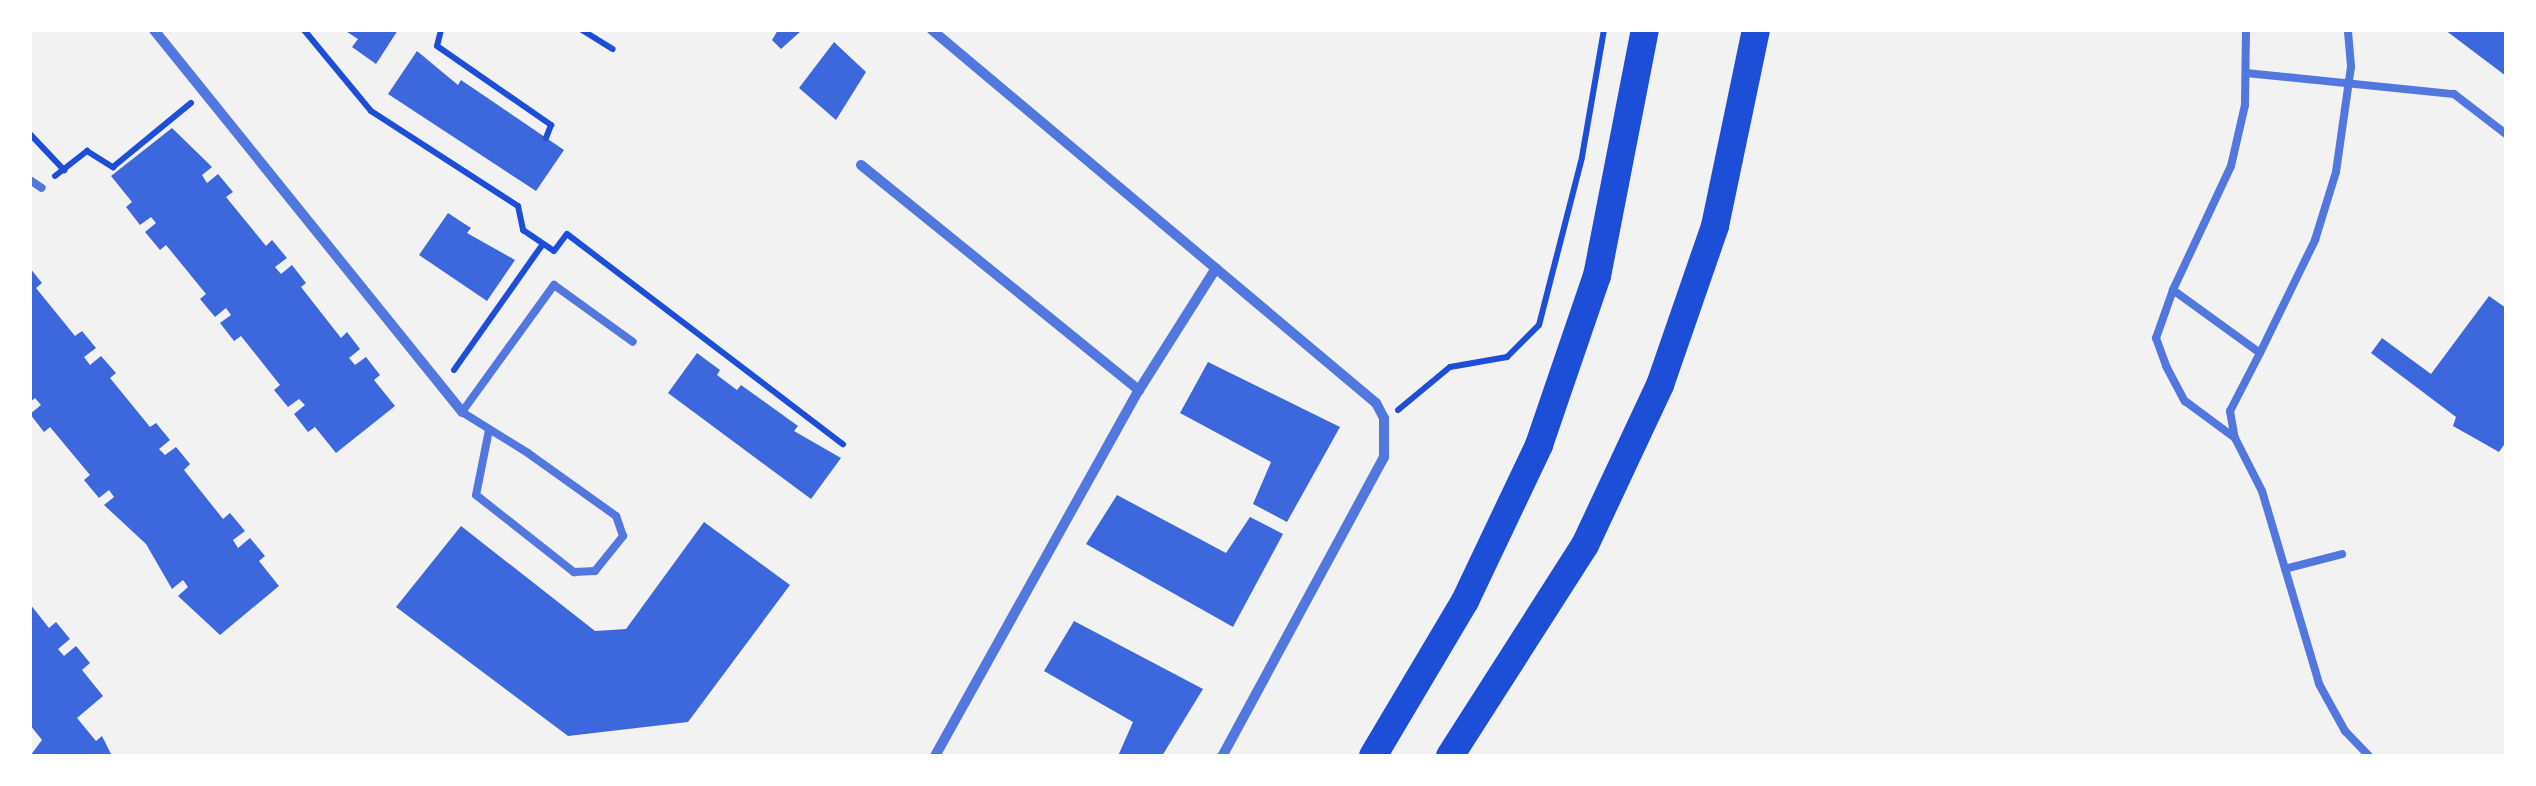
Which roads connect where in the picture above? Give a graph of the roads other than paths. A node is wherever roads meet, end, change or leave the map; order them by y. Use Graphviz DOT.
graph roads {
  1 [pos="154,30"];
  2 [pos="932,30"];
  3 [pos="1645,30"];
  4 [pos="1756,30"];
  5 [pos="2246,30"];
  6 [pos="2348,30"];
  7 [pos="2246,73"];
  8 [pos="2350,83"];
  9 [pos="2506,134"];
  10 [pos="861,165"];
  11 [pos="30,180"];
  12 [pos="42,188"];
  13 [pos="1216,268"];
  14 [pos="2173,290"];
  15 [pos="633,342"];
  16 [pos="2260,353"];
  17 [pos="1138,390"];
  18 [pos="462,412"];
  19 [pos="489,430"];
  20 [pos="2235,438"];
  21 [pos="2342,554"];
  22 [pos="2285,568"];
  23 [pos="935,756"];
  24 [pos="1222,756"];
  25 [pos="1373,756"];
  26 [pos="1450,756"];
  27 [pos="2369,756"];
  1 -- 18 [label="street"];
  2 -- 13 [label="street"];
  3 -- 25 [label="highway"];
  4 -- 26 [label="highway"];
  5 -- 7 [label="lane"];
  6 -- 8 [label="lane"];
  7 -- 8 [label="lane"];
  7 -- 14 [label="lane"];
  8 -- 9 [label="lane"];
  8 -- 16 [label="lane"];
  10 -- 17 [label="street"];
  11 -- 12 [label="lane"];
  13 -- 17 [label="street"];
  13 -- 24 [label="street"];
  14 -- 16 [label="lane"];
  14 -- 20 [label="lane"];
  15 -- 18 [label="lane"];
  16 -- 20 [label="lane"];
  17 -- 23 [label="street"];
  18 -- 19 [label="lane"];
  19 -- 19 [label="lane"];
  20 -- 22 [label="lane"];
  21 -- 22 [label="lane"];
  22 -- 27 [label="lane"];
}
